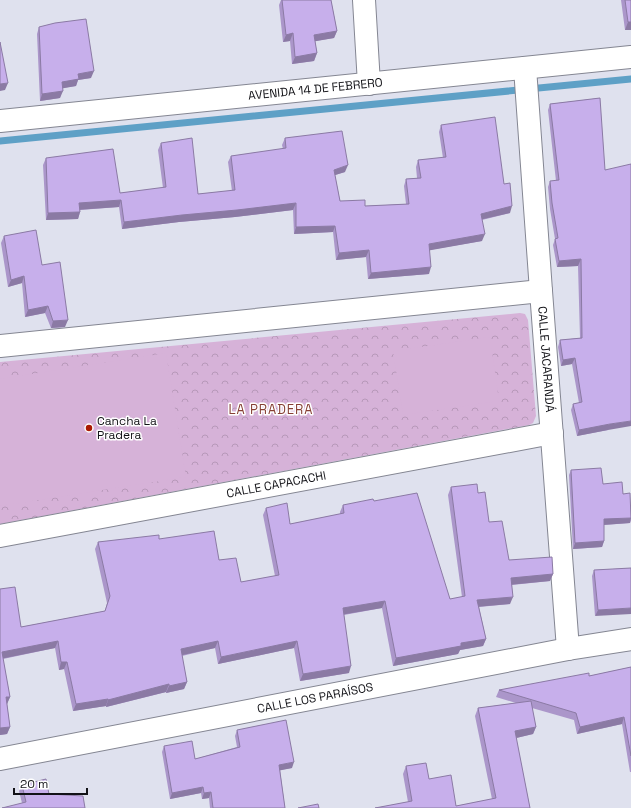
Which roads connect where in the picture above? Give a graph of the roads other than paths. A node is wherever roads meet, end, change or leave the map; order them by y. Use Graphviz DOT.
graph roads {
  1 [pos="364,0"];
  2 [pos="631,57"];
  3 [pos="525,68"];
  4 [pos="369,84"];
  5 [pos="0,121"];
  6 [pos="541,291"];
  7 [pos="0,346"];
  8 [pos="552,433"];
  9 [pos="0,536"];
  10 [pos="631,639"];
  11 [pos="568,649"];
  12 [pos="0,759"];
  1 -- 4 [label="street"];
  2 -- 3 [label="street, AVENIDA 14 DE FEBRERO"];
  3 -- 4 [label="street, AVENIDA 14 DE FEBRERO"];
  3 -- 6 [label="street, CALLE JACARANDÁ"];
  4 -- 5 [label="street, AVENIDA 14 DE FEBRERO"];
  6 -- 7 [label="street"];
  6 -- 8 [label="street, CALLE JACARANDÁ"];
  8 -- 9 [label="street, CALLE CAPACACHI"];
  8 -- 11 [label="street, CALLE JACARANDÁ"];
  10 -- 11 [label="street, CALLE LOS PARAÍSOS"];
  11 -- 12 [label="street, CALLE LOS PARAÍSOS"];
}
